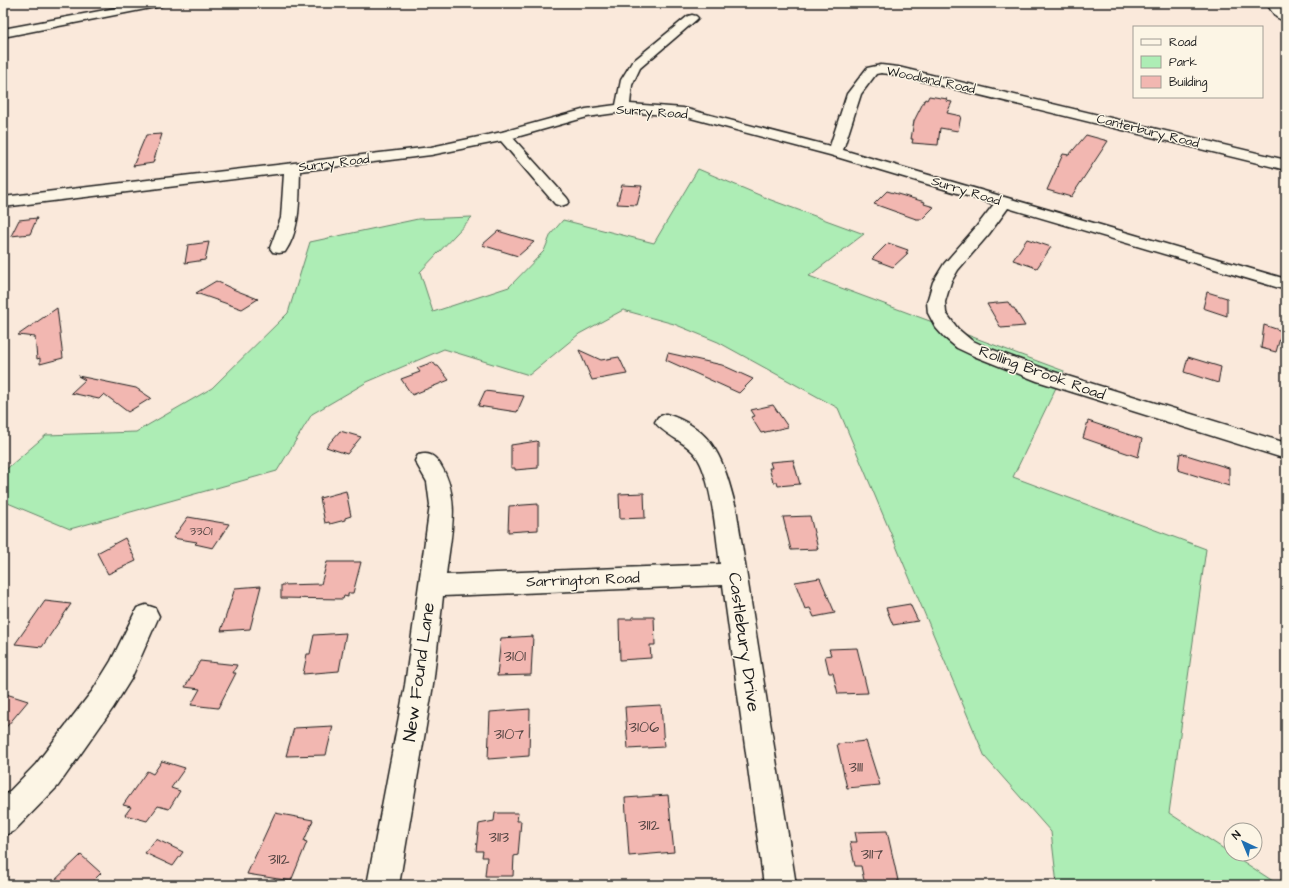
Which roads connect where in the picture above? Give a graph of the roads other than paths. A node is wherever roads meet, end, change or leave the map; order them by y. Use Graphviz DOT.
graph roads {
  1 [pos="161,3"];
  2 [pos="1272,3"];
  3 [pos="692,18"];
  4 [pos="1286,19"];
  5 [pos="3,33"];
  6 [pos="1009,97"];
  7 [pos="622,108"];
  8 [pos="504,136"];
  9 [pos="835,152"];
  10 [pos="1286,166"];
  11 [pos="292,168"];
  12 [pos="561,201"];
  13 [pos="3,202"];
  14 [pos="1003,202"];
  15 [pos="279,248"];
  16 [pos="1286,285"];
  17 [pos="666,422"];
  18 [pos="1286,451"];
  19 [pos="426,461"];
  20 [pos="734,574"];
  21 [pos="432,586"];
  22 [pos="146,616"];
  23 [pos="3,820"];
  24 [pos="383,885"];
  25 [pos="780,885"];
  1 -- 5 [label="main road"];
  2 -- 4 [label="main road"];
  3 -- 7 [label="main road"];
  6 -- 9 [label="main road, Woodland Road"];
  6 -- 10 [label="main road, Canterbury Road"];
  7 -- 8 [label="main road, Surry Road"];
  7 -- 9 [label="main road, Surry Road"];
  8 -- 11 [label="main road, Surry Road"];
  8 -- 12 [label="main road"];
  9 -- 14 [label="main road, Surry Road"];
  11 -- 13 [label="main road, Surry Road"];
  11 -- 15 [label="main road"];
  14 -- 16 [label="main road, Surry Road"];
  14 -- 18 [label="main road, Rolling Brook Road"];
  17 -- 20 [label="main road, Castlebury Drive"];
  19 -- 21 [label="main road, New Found Lane"];
  20 -- 21 [label="main road, Sarrington Road"];
  20 -- 25 [label="main road, Castlebury Drive"];
  21 -- 24 [label="main road, New Found Lane"];
  22 -- 23 [label="main road"];
}
